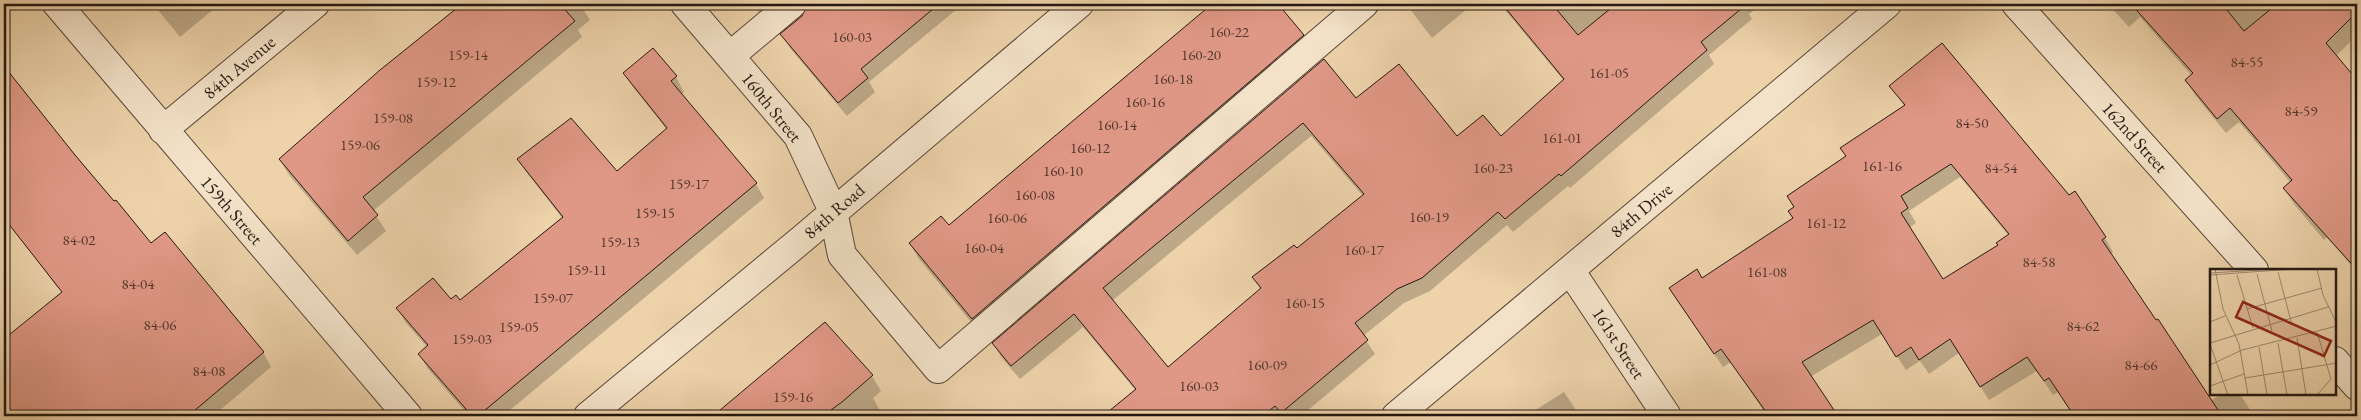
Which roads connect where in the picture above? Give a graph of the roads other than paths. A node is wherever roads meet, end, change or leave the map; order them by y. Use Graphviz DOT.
graph roads {
  1 [pos="57,4"];
  2 [pos="315,4"];
  3 [pos="685,4"];
  4 [pos="792,4"];
  5 [pos="1079,4"];
  6 [pos="1364,4"];
  7 [pos="1887,4"];
  8 [pos="2016,4"];
  9 [pos="1337,13"];
  10 [pos="730,56"];
  11 [pos="164,130"];
  12 [pos="833,212"];
  13 [pos="2253,269"];
  14 [pos="1570,270"];
  15 [pos="2336,362"];
  16 [pos="2357,386"];
  17 [pos="408,416"];
  18 [pos="588,416"];
  19 [pos="1396,416"];
  20 [pos="1667,416"];
  1 -- 11 [label="street, 159th Street"];
  2 -- 11 [label="street, 84th Avenue"];
  3 -- 10 [label="street, 160th Street"];
  4 -- 10 [label="street"];
  5 -- 12 [label="street, 84th Road"];
  6 -- 9 [label="street"];
  7 -- 14 [label="street, 84th Drive"];
  8 -- 13 [label="street, 162nd Street"];
  9 -- 12 [label="street, 160th Street"];
  10 -- 12 [label="street, 160th Street"];
  11 -- 17 [label="street, 159th Street"];
  12 -- 18 [label="street, 84th Road"];
  14 -- 19 [label="street, 84th Drive"];
  14 -- 20 [label="street, 161st Street"];
  15 -- 16 [label="street"];
}
